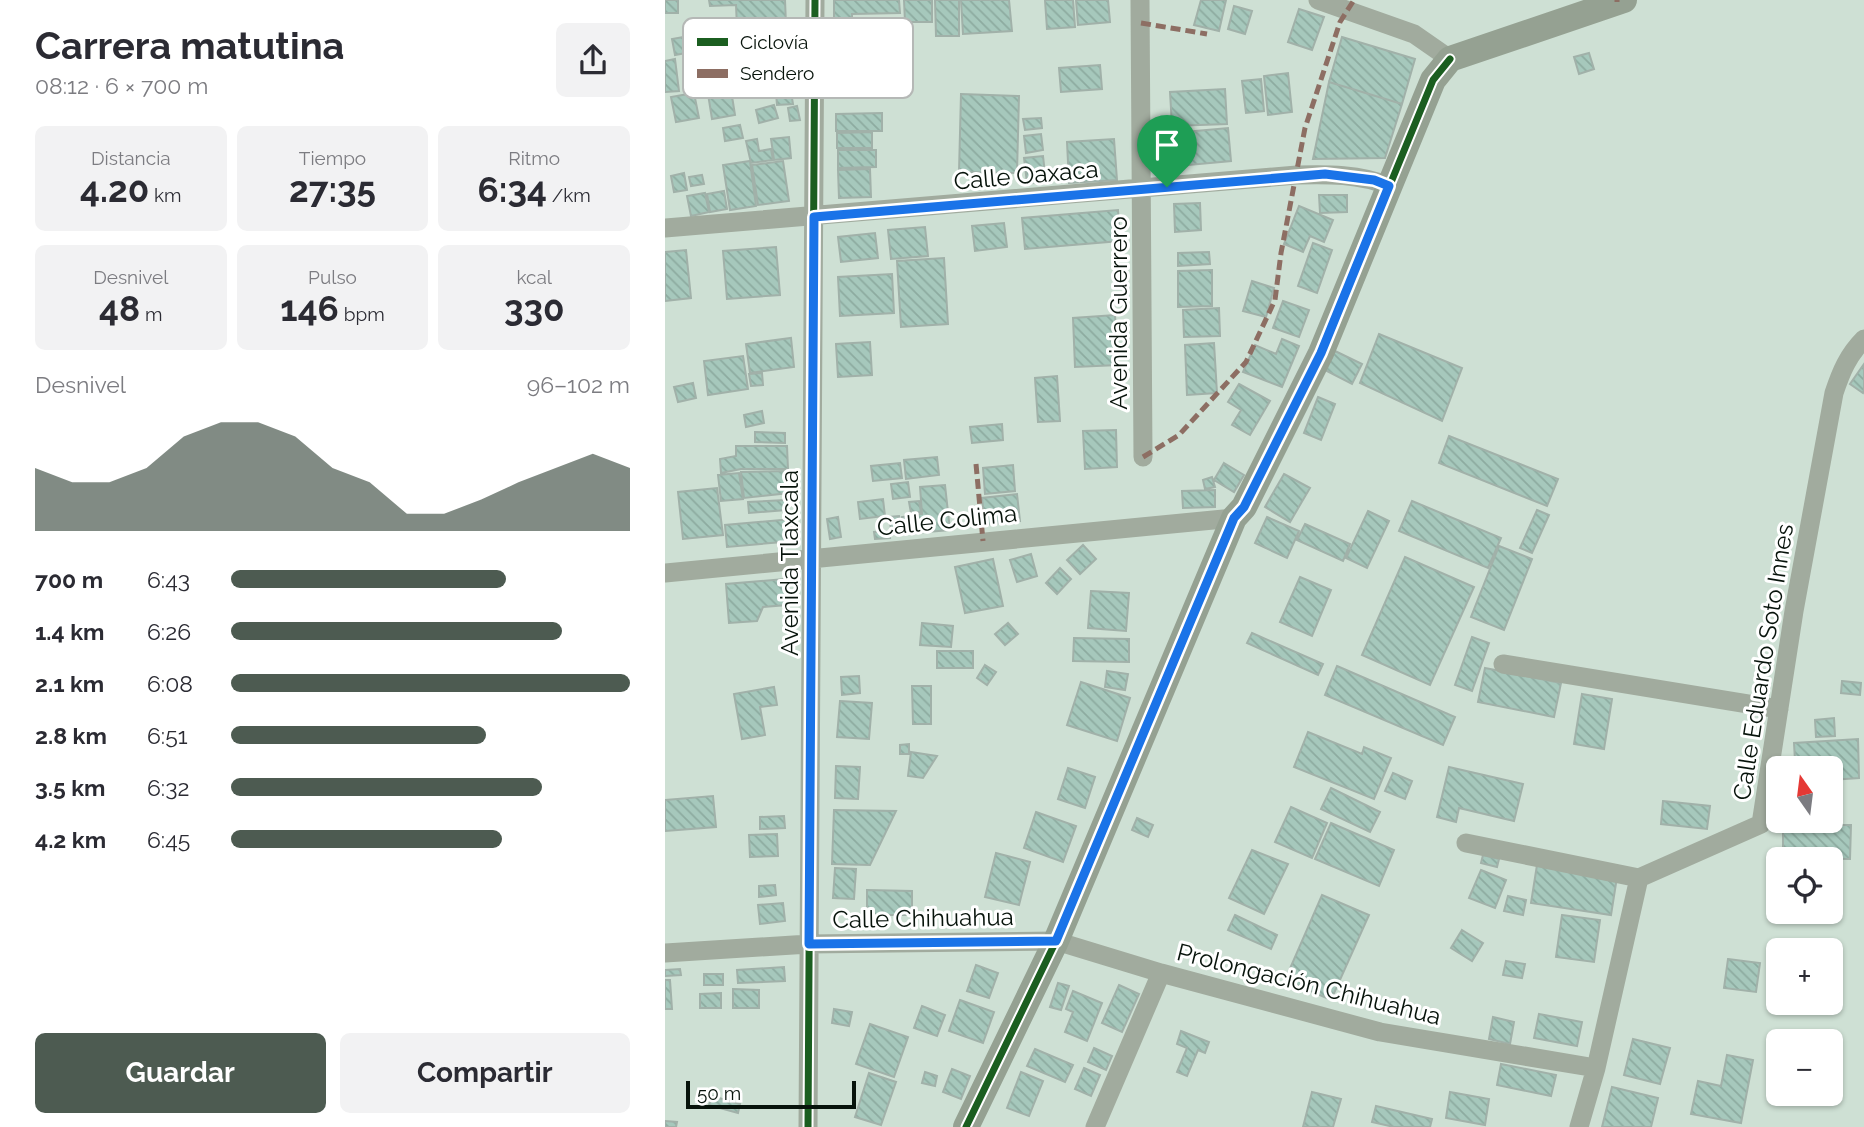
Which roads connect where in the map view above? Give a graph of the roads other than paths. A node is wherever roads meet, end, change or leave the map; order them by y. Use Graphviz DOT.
graph roads {
  1 [pos="815,0"];
  2 [pos="1140,0"];
  3 [pos="1318,0"];
  4 [pos="1624,0"];
  5 [pos="815,18"];
  6 [pos="1450,59"];
  7 [pos="815,98"];
  8 [pos="1389,186"];
  9 [pos="1142,190"];
  10 [pos="814,217"];
  11 [pos="665,228"];
  12 [pos="1864,339"];
  13 [pos="1143,457"];
  14 [pos="1234,518"];
  15 [pos="813,559"];
  16 [pos="665,573"];
  17 [pos="1503,664"];
  18 [pos="1779,709"];
  19 [pos="1466,843"];
  20 [pos="1639,878"];
  21 [pos="1056,941"];
  22 [pos="809,944"];
  23 [pos="665,953"];
  24 [pos="1161,973"];
  25 [pos="1596,1068"];
  26 [pos="808,1127"];
  27 [pos="966,1127"];
  28 [pos="1095,1127"];
  29 [pos="1579,1127"];
  1 -- 5 [label="street, Avenida Tlaxcala"];
  2 -- 9 [label="street, Avenida Guerrero"];
  3 -- 6 [label="street"];
  4 -- 6 [label="street"];
  6 -- 8 [label="street"];
  7 -- 10 [label="street, Avenida Tlaxcala"];
  8 -- 9 [label="street, Calle Oaxaca"];
  8 -- 14 [label="street"];
  9 -- 10 [label="street, Calle Oaxaca"];
  9 -- 13 [label="street, Avenida Guerrero"];
  10 -- 11 [label="street, Calle Oaxaca"];
  10 -- 15 [label="street, Avenida Tlaxcala"];
  12 -- 18 [label="street, Calle Eduardo Soto Innes"];
  14 -- 15 [label="street, Calle Colima"];
  14 -- 21 [label="street"];
  15 -- 16 [label="street, Calle Colima"];
  15 -- 22 [label="street, Avenida Tlaxcala"];
  17 -- 18 [label="street"];
  18 -- 20 [label="street, Calle Eduardo Soto Innes"];
  19 -- 20 [label="street"];
  20 -- 25 [label="street"];
  21 -- 22 [label="street, Calle Chihuahua"];
  21 -- 24 [label="street, Prolongación Chihuahua"];
  21 -- 27 [label="street"];
  22 -- 23 [label="street, Calle Chihuahua"];
  22 -- 26 [label="street, Avenida Tlaxcala"];
  24 -- 25 [label="street, Prolongación Chihuahua"];
  24 -- 28 [label="street"];
  25 -- 29 [label="street"];
}
